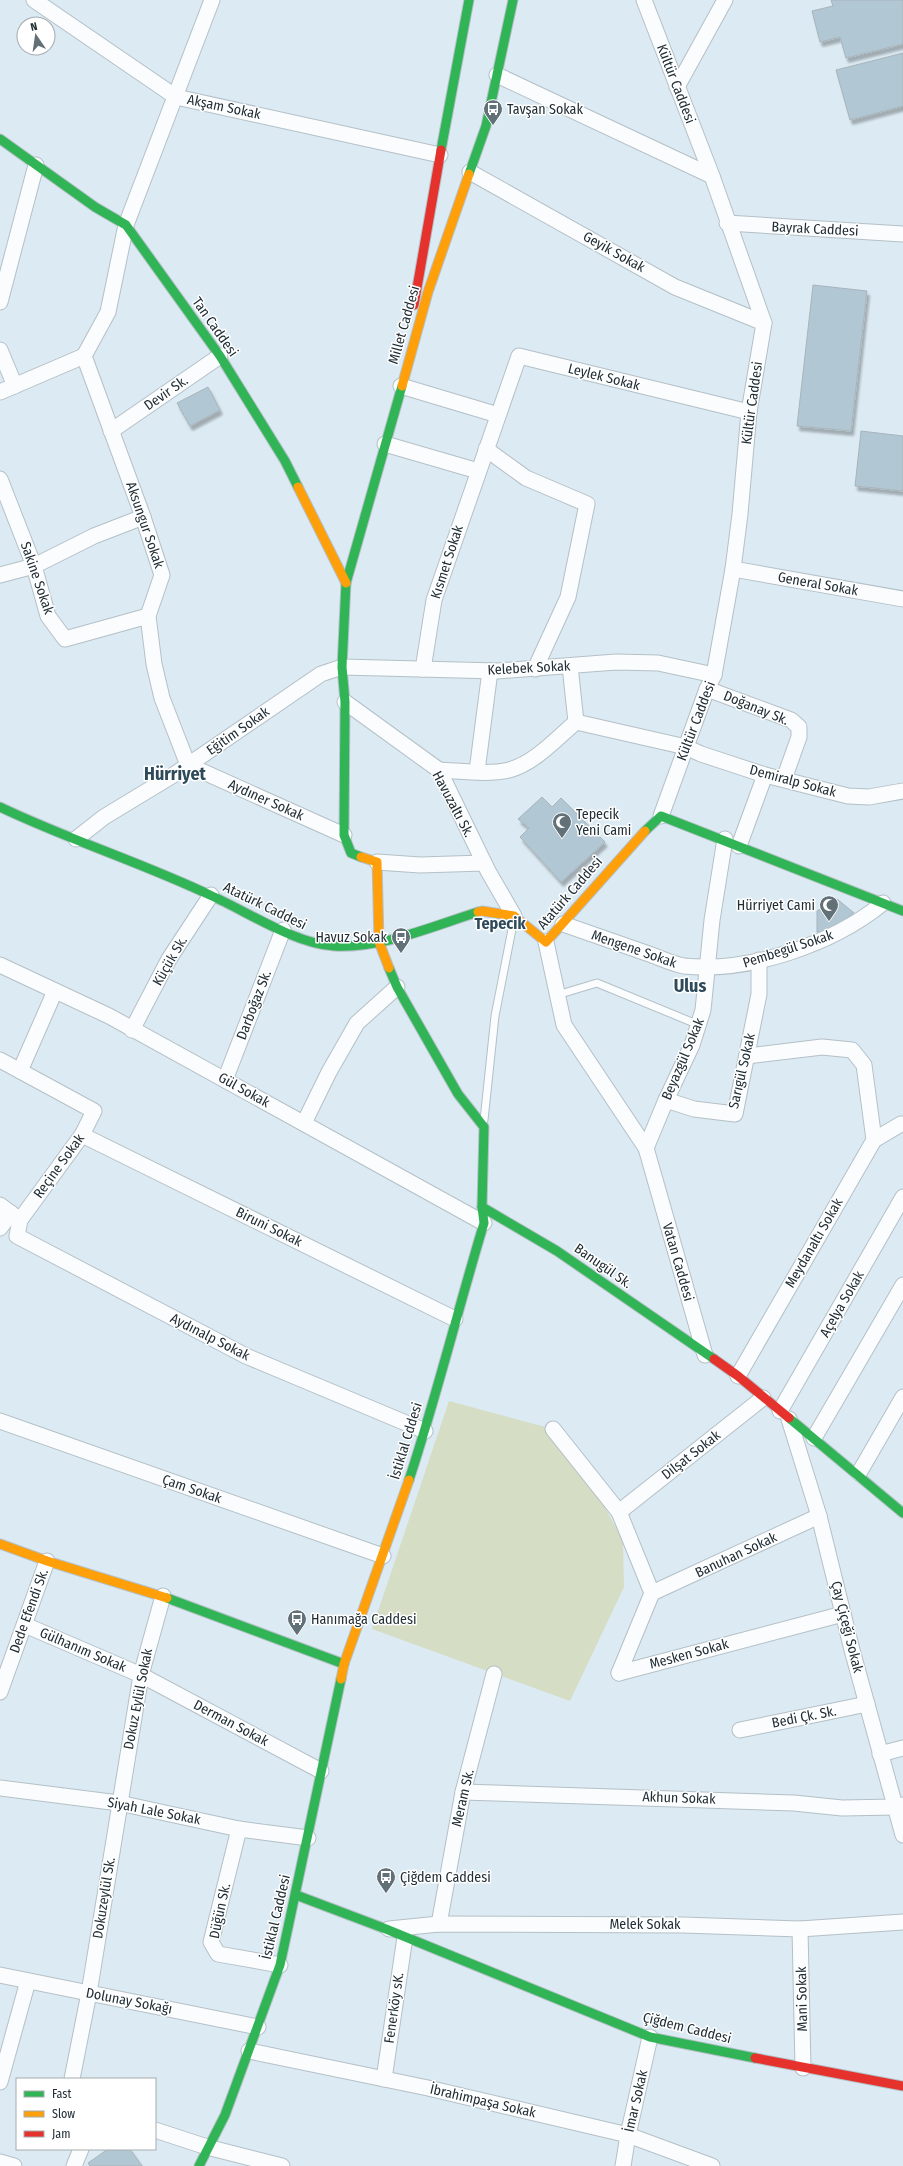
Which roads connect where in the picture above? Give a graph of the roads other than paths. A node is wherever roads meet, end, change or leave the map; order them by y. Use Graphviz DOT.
graph roads {
  1 [pos="34,0"];
  2 [pos="212,0"];
  3 [pos="470,0"];
  4 [pos="513,0"];
  5 [pos="644,0"];
  6 [pos="725,0"];
  7 [pos="497,75"];
  8 [pos="677,87"];
  9 [pos="176,97"];
  10 [pos="0,139"];
  11 [pos="440,155"];
  12 [pos="36,165"];
  13 [pos="470,172"];
  14 [pos="712,176"];
  15 [pos="727,223"];
  16 [pos="126,225"];
  17 [pos="903,234"];
  18 [pos="0,302"];
  19 [pos="764,323"];
  20 [pos="0,350"];
  21 [pos="84,356"];
  22 [pos="220,356"];
  23 [pos="402,383"];
  24 [pos="15,386"];
  25 [pos="0,392"];
  26 [pos="749,412"];
  27 [pos="498,415"];
  28 [pos="112,431"];
  29 [pos="384,444"];
  30 [pos="482,459"];
  31 [pos="0,479"];
  32 [pos="143,517"];
  33 [pos="34,566"];
  34 [pos="733,569"];
  35 [pos="0,575"];
  36 [pos="346,583"];
  37 [pos="903,600"];
  38 [pos="148,616"];
  39 [pos="570,666"];
  40 [pos="342,667"];
  41 [pos="423,669"];
  42 [pos="535,669"];
  43 [pos="490,671"];
  44 [pos="714,675"];
  45 [pos="707,689"];
  46 [pos="345,702"];
  47 [pos="576,722"];
  48 [pos="686,747"];
  49 [pos="188,765"];
  50 [pos="439,770"];
  51 [pos="477,771"];
  52 [pos="765,775"];
  53 [pos="784,780"];
  54 [pos="903,791"];
  55 [pos="0,807"];
  56 [pos="661,816"];
  57 [pos="344,835"];
  58 [pos="76,839"];
  59 [pos="725,839"];
  60 [pos="740,846"];
  61 [pos="377,862"];
  62 [pos="484,863"];
  63 [pos="211,895"];
  64 [pos="883,903"];
  65 [pos="903,911"];
  66 [pos="514,916"];
  67 [pos="563,924"];
  68 [pos="283,930"];
  69 [pos="379,942"];
  70 [pos="546,942"];
  71 [pos="759,960"];
  72 [pos="0,965"];
  73 [pos="707,966"];
  74 [pos="397,987"];
  75 [pos="55,991"];
  76 [pos="558,995"];
  77 [pos="699,1025"];
  78 [pos="132,1030"];
  79 [pos="747,1056"];
  80 [pos="0,1060"];
  81 [pos="20,1071"];
  82 [pos="225,1080"];
  83 [pos="666,1100"];
  84 [pos="304,1123"];
  85 [pos="903,1124"];
  86 [pos="484,1126"];
  87 [pos="82,1136"];
  88 [pos="874,1140"];
  89 [pos="646,1148"];
  90 [pos="903,1197"];
  91 [pos="482,1207"];
  92 [pos="11,1213"];
  93 [pos="484,1223"];
  94 [pos="0,1228"];
  95 [pos="903,1285"];
  96 [pos="455,1319"];
  97 [pos="705,1354"];
  98 [pos="738,1376"];
  99 [pos="903,1397"];
  100 [pos="763,1398"];
  101 [pos="785,1415"];
  102 [pos="0,1421"];
  103 [pos="553,1429"];
  104 [pos="424,1431"];
  105 [pos="814,1438"];
  106 [pos="859,1473"];
  107 [pos="619,1512"];
  108 [pos="903,1513"];
  109 [pos="819,1516"];
  110 [pos="0,1544"];
  111 [pos="383,1556"];
  112 [pos="47,1562"];
  113 [pos="652,1593"];
  114 [pos="163,1596"];
  115 [pos="843,1614"];
  116 [pos="25,1625"];
  117 [pos="344,1664"];
  118 [pos="494,1674"];
  119 [pos="141,1675"];
  120 [pos="1,1686"];
  121 [pos="867,1704"];
  122 [pos="740,1730"];
  123 [pos="903,1748"];
  124 [pos="880,1754"];
  125 [pos="321,1771"];
  126 [pos="0,1788"];
  127 [pos="464,1792"];
  128 [pos="119,1803"];
  129 [pos="899,1806"];
  130 [pos="239,1829"];
  131 [pos="903,1835"];
  132 [pos="308,1838"];
  133 [pos="296,1895"];
  134 [pos="903,1922"];
  135 [pos="439,1924"];
  136 [pos="386,1929"];
  137 [pos="800,1929"];
  138 [pos="405,1937"];
  139 [pos="280,1965"];
  140 [pos="0,1975"];
  141 [pos="28,1981"];
  142 [pos="90,1993"];
  143 [pos="258,2027"];
  144 [pos="650,2037"];
  145 [pos="249,2051"];
  146 [pos="803,2068"];
  147 [pos="72,2078"];
  148 [pos="384,2079"];
  149 [pos="0,2082"];
  150 [pos="903,2086"];
  151 [pos="156,2130"];
  152 [pos="628,2135"];
  153 [pos="208,2147"];
  154 [pos="81,2150"];
  155 [pos="0,2162"];
  156 [pos="14,2166"];
  157 [pos="74,2166"];
  158 [pos="199,2166"];
  159 [pos="282,2166"];
  160 [pos="623,2166"];
  161 [pos="712,2166"];
  1 -- 9 [label="street, Akşam Sokak"];
  2 -- 9 [label="street"];
  3 -- 11 [label="main road, Millet Caddesi"];
  4 -- 7 [label="main road, Millet Caddesi"];
  5 -- 8 [label="street, Kültür Caddesi"];
  6 -- 8 [label="street"];
  7 -- 13 [label="main road, Millet Caddesi"];
  7 -- 14 [label="street"];
  8 -- 14 [label="street, Kültür Caddesi"];
  9 -- 11 [label="street, Akşam Sokak"];
  9 -- 16 [label="street"];
  10 -- 12 [label="main road, Tan Caddesi"];
  11 -- 23 [label="main road, Millet Caddesi"];
  12 -- 16 [label="main road, Tan Caddesi"];
  12 -- 18 [label="street"];
  13 -- 19 [label="street, Geyik Sokak"];
  13 -- 23 [label="main road, Millet Caddesi"];
  14 -- 15 [label="street, Kültür Caddesi"];
  15 -- 17 [label="street, Bayrak Caddesi"];
  15 -- 19 [label="street, Kültür Caddesi"];
  16 -- 21 [label="street"];
  16 -- 22 [label="main road, Tan Caddesi"];
  19 -- 26 [label="street, Kültür Caddesi"];
  20 -- 24 [label="street"];
  21 -- 24 [label="street"];
  21 -- 28 [label="street, Aksungur Sokak"];
  22 -- 28 [label="street, Devir Sk."];
  22 -- 36 [label="main road, Tan Caddesi"];
  23 -- 27 [label="street"];
  23 -- 29 [label="main road"];
  24 -- 25 [label="street"];
  26 -- 27 [label="street, Leylek Sokak"];
  26 -- 34 [label="street, Kültür Caddesi"];
  27 -- 30 [label="street, Kısmet Sokak"];
  28 -- 32 [label="street, Aksungur Sokak"];
  29 -- 30 [label="street"];
  29 -- 36 [label="main road"];
  30 -- 41 [label="street, Kısmet Sokak"];
  30 -- 42 [label="street"];
  31 -- 33 [label="street, Sakine Sokak"];
  32 -- 33 [label="street"];
  32 -- 38 [label="street, Aksungur Sokak"];
  33 -- 35 [label="street"];
  33 -- 38 [label="street, Sakine Sokak"];
  34 -- 37 [label="street, General Sokak"];
  34 -- 44 [label="street, Kültür Caddesi"];
  36 -- 40 [label="main road"];
  38 -- 49 [label="street, Aksungur Sokak"];
  39 -- 42 [label="street, Kelebek Sokak"];
  39 -- 44 [label="street, Kelebek Sokak"];
  39 -- 47 [label="street"];
  40 -- 41 [label="street, Kelebek Sokak"];
  40 -- 46 [label="main road"];
  40 -- 49 [label="street, Eğitim Sokak"];
  41 -- 43 [label="street, Kelebek Sokak"];
  42 -- 43 [label="street, Kelebek Sokak"];
  43 -- 51 [label="street"];
  44 -- 45 [label="street, Kültür Caddesi"];
  45 -- 48 [label="street, Kültür Caddesi"];
  45 -- 53 [label="street, Doğanay Sk."];
  46 -- 50 [label="street, Havuzaltı Sk."];
  46 -- 57 [label="main road"];
  47 -- 48 [label="street, Demiralp Sokak"];
  47 -- 51 [label="street"];
  48 -- 52 [label="street, Demiralp Sokak"];
  48 -- 56 [label="street, Kültür Caddesi"];
  49 -- 57 [label="street, Aydıner Sokak"];
  49 -- 58 [label="street, Eğitim Sokak"];
  50 -- 51 [label="street"];
  50 -- 62 [label="street, Havuzaltı Sk."];
  52 -- 53 [label="street, Demiralp Sokak"];
  52 -- 60 [label="street"];
  53 -- 54 [label="street, Demiralp Sokak"];
  55 -- 58 [label="main road, Atatürk Caddesi"];
  56 -- 59 [label="main road"];
  56 -- 67 [label="main road, Atatürk Caddesi"];
  57 -- 61 [label="main road"];
  58 -- 63 [label="main road, Atatürk Caddesi"];
  59 -- 60 [label="main road"];
  59 -- 73 [label="street, Beyazgül Sokak"];
  60 -- 64 [label="main road"];
  61 -- 62 [label="street"];
  61 -- 69 [label="main road"];
  62 -- 66 [label="street, Havuzaltı Sk."];
  63 -- 68 [label="main road, Atatürk Caddesi"];
  63 -- 78 [label="street, Küçük Sk."];
  64 -- 65 [label="main road"];
  64 -- 71 [label="street, Pembegül Sokak"];
  66 -- 69 [label="main road, Atatürk Caddesi"];
  66 -- 70 [label="main road, Atatürk Caddesi"];
  66 -- 86 [label="lane"];
  67 -- 70 [label="main road, Atatürk Caddesi"];
  67 -- 73 [label="street, Mengene Sokak"];
  68 -- 69 [label="main road, Atatürk Caddesi"];
  68 -- 82 [label="street, Darboğaz Sk."];
  69 -- 74 [label="main road"];
  70 -- 76 [label="street, Vatan Caddesi"];
  71 -- 73 [label="street, Pembegül Sokak"];
  71 -- 79 [label="street, Sarıgül Sokak"];
  72 -- 75 [label="street, Gül Sokak"];
  73 -- 77 [label="street, Beyazgül Sokak"];
  74 -- 84 [label="street"];
  74 -- 86 [label="main road"];
  75 -- 78 [label="street, Gül Sokak"];
  75 -- 81 [label="street"];
  76 -- 77 [label="lane"];
  76 -- 89 [label="street, Vatan Caddesi"];
  77 -- 83 [label="street, Beyazgül Sokak"];
  78 -- 82 [label="street, Gül Sokak"];
  79 -- 83 [label="street, Sarıgül Sokak"];
  79 -- 88 [label="street"];
  80 -- 81 [label="street"];
  81 -- 87 [label="street, Reçine Sokak"];
  82 -- 84 [label="street, Gül Sokak"];
  83 -- 89 [label="street, Beyazgül Sokak"];
  84 -- 93 [label="street, Gül Sokak"];
  85 -- 88 [label="street, Meydanaltı Sokak"];
  86 -- 91 [label="main road"];
  87 -- 92 [label="street, Reçine Sokak"];
  87 -- 96 [label="street, Biruni Sokak"];
  88 -- 98 [label="street, Meydanaltı Sokak"];
  89 -- 97 [label="street, Vatan Caddesi"];
  90 -- 101 [label="street, Açelya Sokak"];
  91 -- 93 [label="main road"];
  91 -- 97 [label="main road, Banugül Sk."];
  92 -- 94 [label="street, Reçine Sokak"];
  92 -- 104 [label="street, Aydınalp Sokak"];
  93 -- 96 [label="main road, İstiklal Cddesi"];
  95 -- 105 [label="street"];
  96 -- 104 [label="main road, İstiklal Cddesi"];
  97 -- 98 [label="main road"];
  98 -- 100 [label="main road"];
  99 -- 106 [label="street"];
  100 -- 101 [label="main road"];
  100 -- 107 [label="street, Dilşat Sokak"];
  101 -- 105 [label="main road"];
  101 -- 109 [label="street, Çay Çiçeği Sokak"];
  102 -- 111 [label="street, Çam Sokak"];
  103 -- 107 [label="street"];
  104 -- 111 [label="main road, İstiklal Cddesi"];
  105 -- 106 [label="main road"];
  106 -- 108 [label="main road"];
  107 -- 113 [label="street"];
  109 -- 113 [label="street, Banuhan Sokak"];
  109 -- 115 [label="street, Çay Çiçeği Sokak"];
  110 -- 112 [label="main road"];
  111 -- 117 [label="main road, İstiklal Cddesi"];
  112 -- 114 [label="main road"];
  112 -- 116 [label="street, Dede Efendi Sk."];
  113 -- 115 [label="street, Mesken Sokak"];
  114 -- 117 [label="main road"];
  114 -- 119 [label="street, Dokuz Eylül Sokak"];
  115 -- 121 [label="street, Çay Çiçeği Sokak"];
  116 -- 119 [label="street, Gülhanım Sokak"];
  116 -- 120 [label="street, Dede Efendi Sk."];
  117 -- 125 [label="main road, İstiklal Caddesi"];
  118 -- 127 [label="street, Meram Sk."];
  119 -- 125 [label="street, Derman Sokak"];
  119 -- 128 [label="street, Dokuz Eylül Sokak"];
  121 -- 122 [label="street, Bedi Çk. Sk."];
  121 -- 124 [label="street, Çay Çiçeği Sokak"];
  123 -- 124 [label="street"];
  124 -- 129 [label="street, Çay Çiçeği Sokak"];
  125 -- 132 [label="main road, İstiklal Caddesi"];
  126 -- 128 [label="street, Siyah Lale Sokak"];
  127 -- 129 [label="street, Akhun Sokak"];
  127 -- 135 [label="street, Meram Sk."];
  128 -- 130 [label="street, Siyah Lale Sokak"];
  128 -- 142 [label="street, Dokuzeylül Sk."];
  129 -- 131 [label="street, Çay Çiçeği Sokak"];
  130 -- 132 [label="street, Siyah Lale Sokak"];
  130 -- 139 [label="street, Düğün Sk."];
  132 -- 133 [label="main road, İstiklal Caddesi"];
  133 -- 136 [label="main road, Çiğdem Caddesi"];
  133 -- 139 [label="main road, İstiklal Caddesi"];
  134 -- 137 [label="street, Melek Sokak"];
  135 -- 136 [label="street, Melek Sokak"];
  135 -- 137 [label="street, Melek Sokak"];
  136 -- 138 [label="main road, Çiğdem Caddesi"];
  137 -- 146 [label="street, Mani Sokak"];
  138 -- 144 [label="main road, Çiğdem Caddesi"];
  138 -- 148 [label="street, Fenerköy sK."];
  139 -- 143 [label="main road, İstiklal Caddesi"];
  140 -- 141 [label="street, Dolunay Sokağı"];
  141 -- 142 [label="street, Dolunay Sokağı"];
  141 -- 149 [label="street"];
  142 -- 143 [label="street, Dolunay Sokağı"];
  142 -- 147 [label="street"];
  143 -- 145 [label="main road, İstiklal Caddesi"];
  144 -- 146 [label="main road, Çiğdem Caddesi"];
  144 -- 152 [label="street, İmar Sokak"];
  145 -- 148 [label="street, İbrahimpaşa Sokak"];
  145 -- 153 [label="main road, İstiklal Caddesi"];
  146 -- 150 [label="main road, Çiğdem Caddesi"];
  148 -- 152 [label="street, İbrahimpaşa Sokak"];
  151 -- 153 [label="street"];
  152 -- 160 [label="street, İmar Sokak"];
  152 -- 161 [label="street, İbrahimpaşa Sokak"];
  153 -- 158 [label="main road, İstiklal Caddesi"];
  153 -- 159 [label="street"];
  154 -- 157 [label="street"];
  155 -- 156 [label="street"];
}
